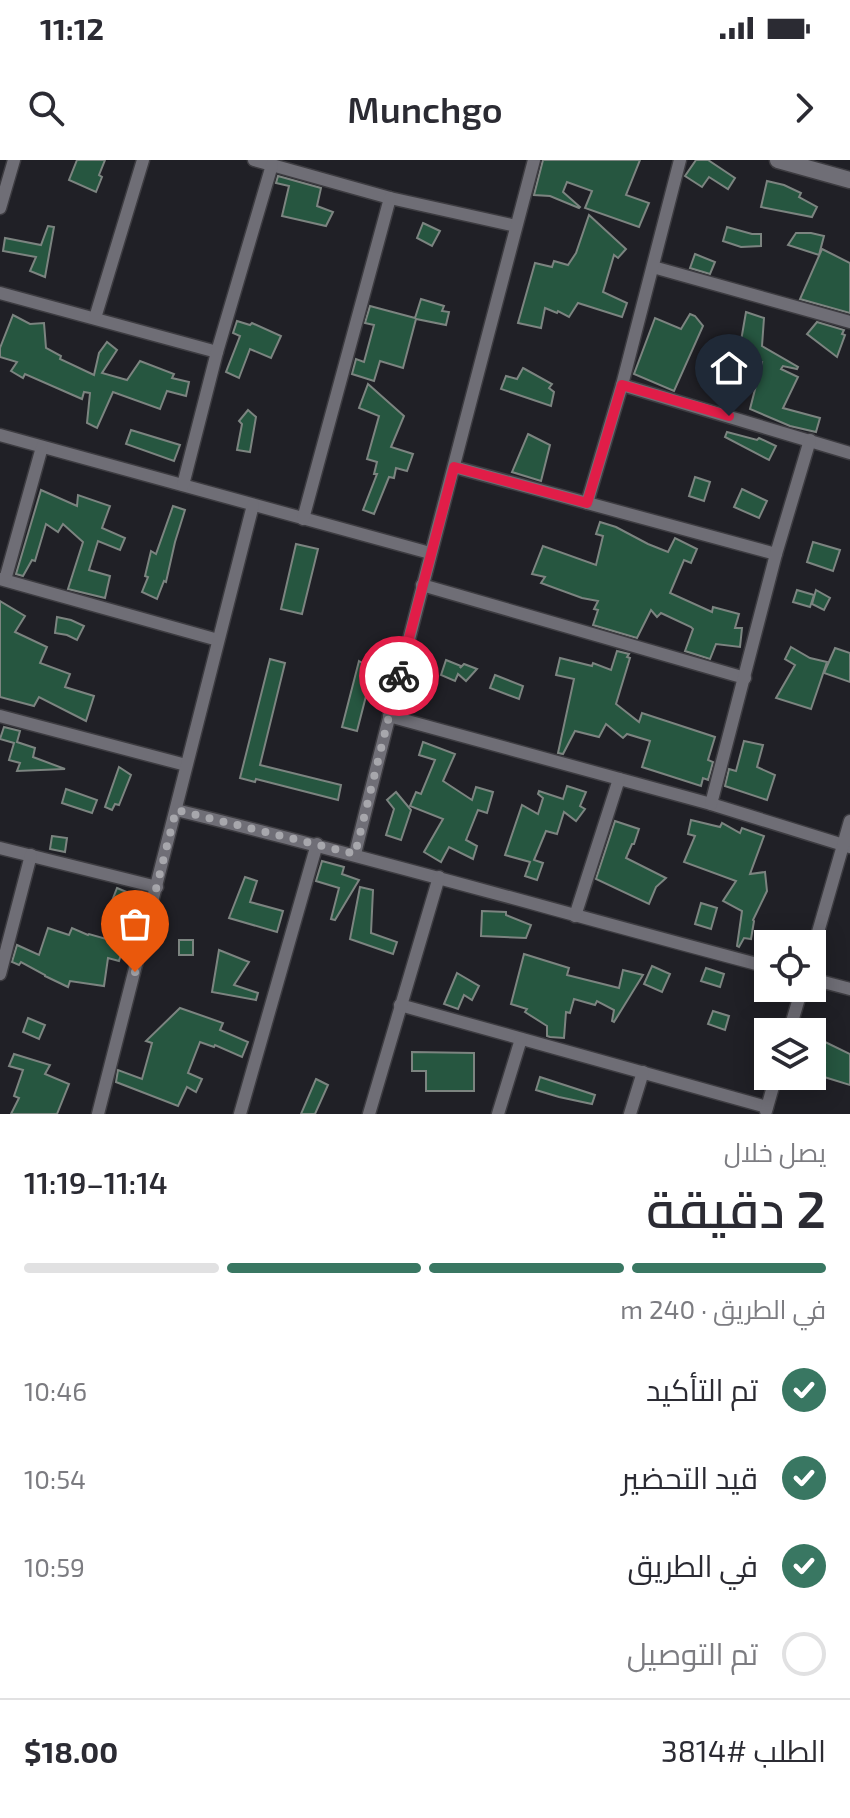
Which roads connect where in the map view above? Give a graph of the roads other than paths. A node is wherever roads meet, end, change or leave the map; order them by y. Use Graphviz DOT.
graph roads {
  1 [pos="14,160"];
  2 [pos="143,160"];
  3 [pos="254,160"];
  4 [pos="534,160"];
  5 [pos="680,160"];
  6 [pos="778,160"];
  7 [pos="272,165"];
  8 [pos="850,180"];
  9 [pos="390,198"];
  10 [pos="0,208"];
  11 [pos="516,226"];
  12 [pos="653,267"];
  13 [pos="0,293"];
  14 [pos="95,318"];
  15 [pos="850,322"];
  16 [pos="217,352"];
  17 [pos="622,385"];
  18 [pos="0,435"];
  19 [pos="810,440"];
  20 [pos="42,447"];
  21 [pos="850,453"];
  22 [pos="454,467"];
  23 [pos="183,485"];
  24 [pos="587,503"];
  25 [pos="253,505"];
  26 [pos="303,519"];
  27 [pos="430,553"];
  28 [pos="776,554"];
  29 [pos="2,579"];
  30 [pos="422,585"];
  31 [pos="218,640"];
  32 [pos="745,678"];
  33 [pos="0,716"];
  34 [pos="389,716"];
  35 [pos="186,765"];
  36 [pos="619,779"];
  37 [pos="711,804"];
  38 [pos="176,810"];
  39 [pos="850,821"];
  40 [pos="317,844"];
  41 [pos="847,846"];
  42 [pos="0,848"];
  43 [pos="355,854"];
  44 [pos="31,855"];
  45 [pos="439,877"];
  46 [pos="157,887"];
  47 [pos="575,916"];
  48 [pos="820,930"];
  49 [pos="754,963"];
  50 [pos="0,974"];
  51 [pos="826,983"];
  52 [pos="850,989"];
  53 [pos="400,1005"];
  54 [pos="521,1039"];
  55 [pos="643,1072"];
  56 [pos="772,1090"];
  57 [pos="766,1110"];
  58 [pos="98,1114"];
  59 [pos="240,1114"];
  60 [pos="369,1114"];
  61 [pos="498,1114"];
  62 [pos="630,1114"];
  1 -- 10 [label="street"];
  2 -- 14 [label="street"];
  3 -- 7 [label="street"];
  4 -- 11 [label="street"];
  5 -- 12 [label="street"];
  6 -- 8 [label="street"];
  7 -- 9 [label="street"];
  7 -- 16 [label="street"];
  9 -- 11 [label="street"];
  9 -- 26 [label="street"];
  11 -- 22 [label="street"];
  12 -- 15 [label="street"];
  12 -- 17 [label="street"];
  13 -- 14 [label="street"];
  14 -- 16 [label="street"];
  16 -- 23 [label="street"];
  17 -- 19 [label="street"];
  17 -- 24 [label="street"];
  18 -- 20 [label="street"];
  19 -- 21 [label="street"];
  19 -- 28 [label="street"];
  20 -- 23 [label="street"];
  20 -- 29 [label="street"];
  22 -- 24 [label="street"];
  22 -- 27 [label="street"];
  23 -- 25 [label="street"];
  24 -- 28 [label="street"];
  25 -- 26 [label="street"];
  25 -- 31 [label="street"];
  26 -- 27 [label="street"];
  27 -- 30 [label="street"];
  28 -- 32 [label="street"];
  29 -- 31 [label="street"];
  30 -- 32 [label="street"];
  30 -- 34 [label="street"];
  31 -- 35 [label="street"];
  32 -- 37 [label="street"];
  33 -- 35 [label="street"];
  34 -- 36 [label="street"];
  34 -- 43 [label="street"];
  35 -- 38 [label="street"];
  36 -- 37 [label="street"];
  36 -- 47 [label="street"];
  37 -- 41 [label="street"];
  38 -- 40 [label="street"];
  38 -- 46 [label="street"];
  39 -- 41 [label="street"];
  40 -- 43 [label="street"];
  40 -- 59 [label="street"];
  41 -- 48 [label="street"];
  42 -- 44 [label="street"];
  43 -- 45 [label="street"];
  44 -- 46 [label="street"];
  44 -- 50 [label="street"];
  45 -- 47 [label="street"];
  45 -- 53 [label="street"];
  46 -- 58 [label="street"];
  47 -- 49 [label="street"];
  51 -- 52 [label="street"];
  53 -- 54 [label="street"];
  53 -- 60 [label="street"];
  54 -- 55 [label="street"];
  54 -- 61 [label="street"];
  55 -- 57 [label="street"];
  55 -- 62 [label="street"];
  56 -- 57 [label="street"];
}
